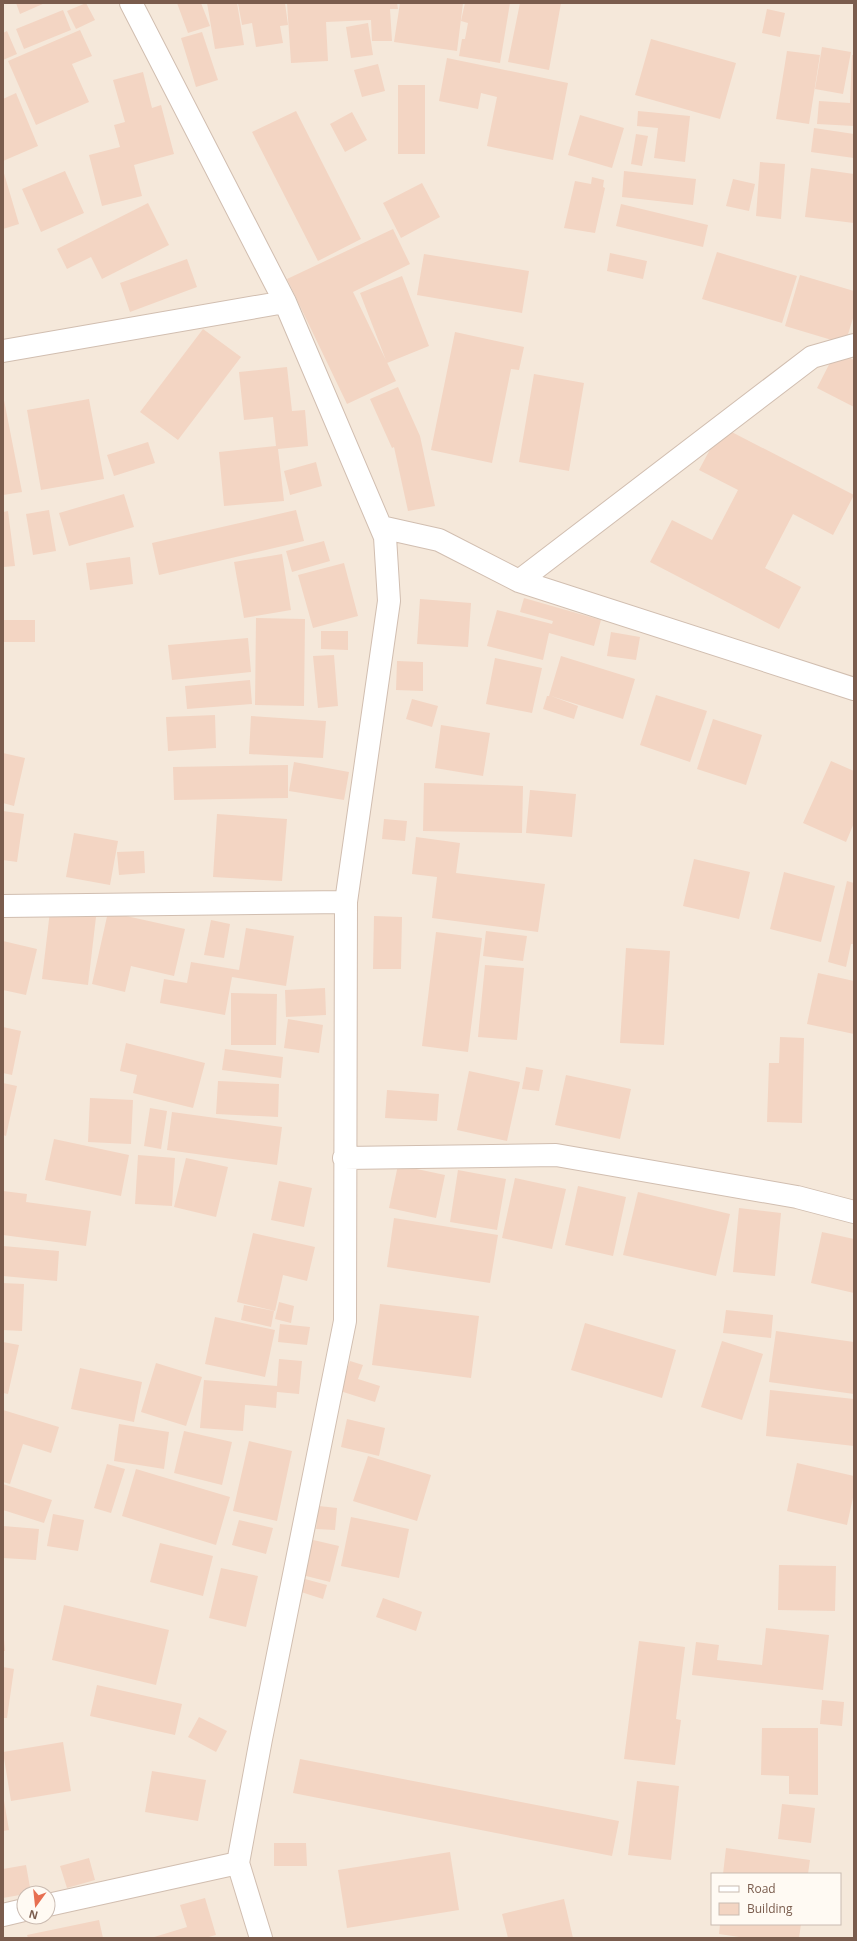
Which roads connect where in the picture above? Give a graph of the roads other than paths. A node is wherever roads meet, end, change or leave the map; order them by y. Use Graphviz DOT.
graph roads {
  1 [pos="131,3"];
  2 [pos="285,302"];
  3 [pos="854,345"];
  4 [pos="3,351"];
  5 [pos="380,526"];
  6 [pos="519,581"];
  7 [pos="854,689"];
  8 [pos="346,902"];
  9 [pos="3,906"];
  10 [pos="344,1158"];
  11 [pos="854,1212"];
  12 [pos="238,1863"];
  13 [pos="56,1903"];
  14 [pos="16,1912"];
  15 [pos="3,1915"];
  16 [pos="261,1938"];
  1 -- 2 [label="street"];
  2 -- 4 [label="street"];
  2 -- 5 [label="street"];
  3 -- 6 [label="street"];
  5 -- 6 [label="street"];
  5 -- 8 [label="street"];
  6 -- 7 [label="street"];
  8 -- 9 [label="street"];
  8 -- 10 [label="street"];
  10 -- 11 [label="street"];
  10 -- 12 [label="street"];
  12 -- 13 [label="street"];
  12 -- 16 [label="street"];
  14 -- 15 [label="street"];
}
